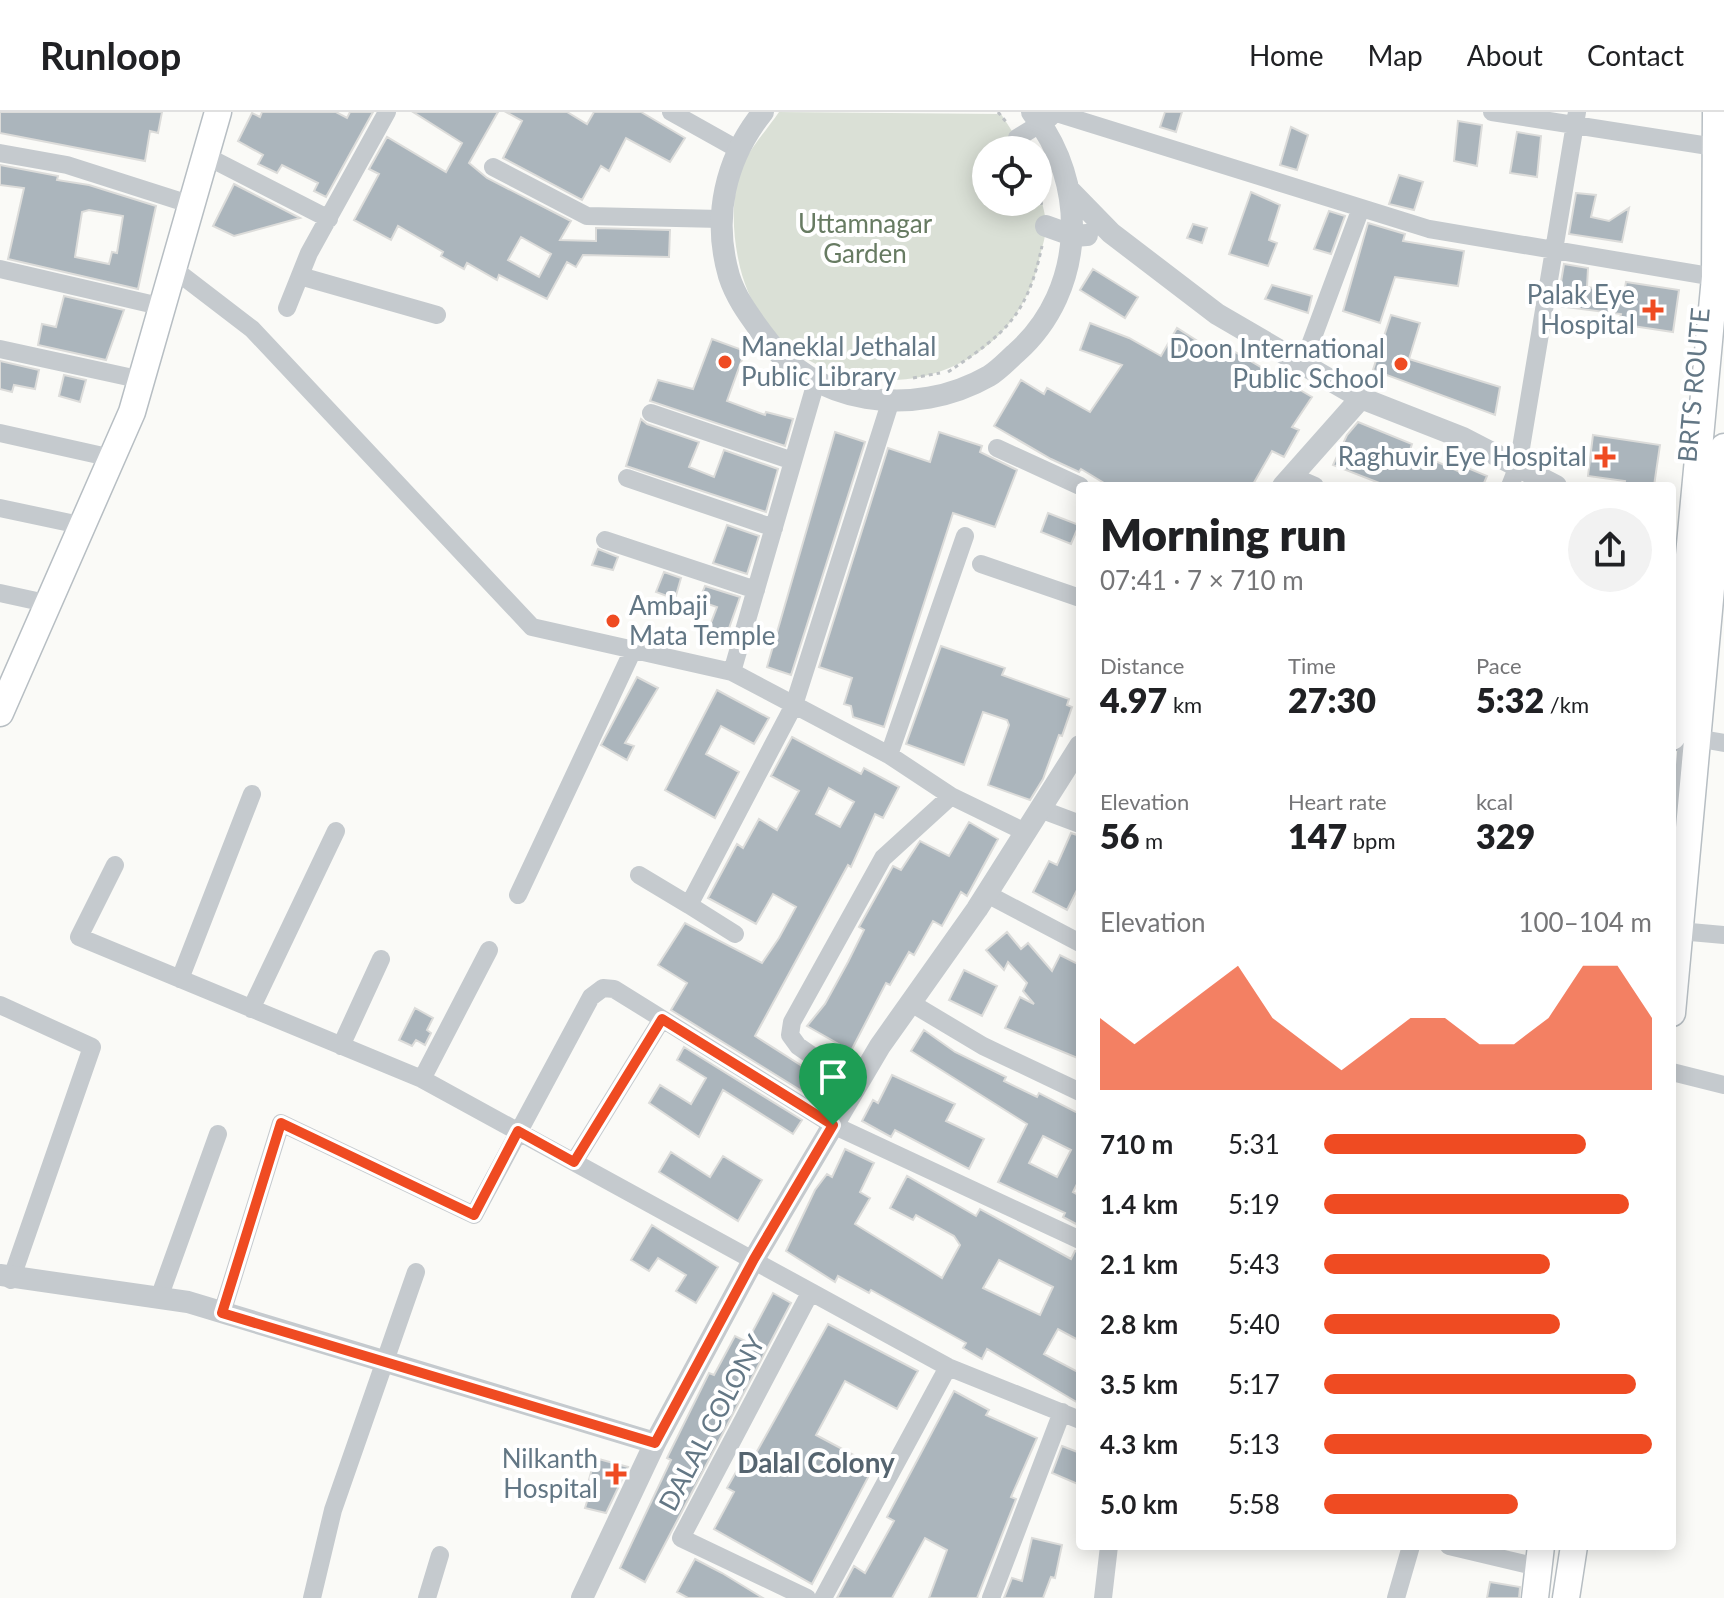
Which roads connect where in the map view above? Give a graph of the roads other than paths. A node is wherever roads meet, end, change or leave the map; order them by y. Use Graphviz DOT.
graph roads {
  1 [pos="205,112"];
  2 [pos="218,112"];
  3 [pos="387,112"];
  4 [pos="671,112"];
  5 [pos="763,112"];
  6 [pos="1492,112"];
  7 [pos="1716,112"];
  8 [pos="1046,115"];
  9 [pos="1576,119"];
  10 [pos="1020,136"];
  11 [pos="1715,147"];
  12 [pos="739,150"];
  13 [pos="0,153"];
  14 [pos="206,156"];
  15 [pos="493,167"];
  16 [pos="1071,192"];
  17 [pos="186,203"];
  18 [pos="1361,208"];
  19 [pos="329,219"];
  20 [pos="721,219"];
  21 [pos="1046,226"];
  22 [pos="1111,233"];
  23 [pos="1074,236"];
  24 [pos="1553,250"];
  25 [pos="0,269"];
  26 [pos="175,270"];
  27 [pos="300,276"];
  28 [pos="1719,286"];
  29 [pos="155,305"];
  30 [pos="287,308"];
  31 [pos="437,315"];
  32 [pos="0,349"];
  33 [pos="1303,364"];
  34 [pos="133,378"];
  35 [pos="816,382"];
  36 [pos="897,390"];
  37 [pos="1361,398"];
  38 [pos="651,413"];
  39 [pos="0,433"];
  40 [pos="997,448"];
  41 [pos="103,456"];
  42 [pos="1717,456"];
  43 [pos="793,461"];
  44 [pos="1514,476"];
  45 [pos="627,478"];
  46 [pos="1287,481"];
  47 [pos="1539,482"];
  48 [pos="1076,484"];
  49 [pos="0,508"];
  50 [pos="75,524"];
  51 [pos="774,528"];
  52 [pos="965,536"];
  53 [pos="605,540"];
  54 [pos="1700,541"];
  55 [pos="981,564"];
  56 [pos="1700,571"];
  57 [pos="756,590"];
  58 [pos="0,593"];
  59 [pos="1076,597"];
  60 [pos="41,602"];
  61 [pos="633,650"];
  62 [pos="732,672"];
  63 [pos="0,692"];
  64 [pos="794,705"];
  65 [pos="0,713"];
  66 [pos="1678,737"];
  67 [pos="1724,743"];
  68 [pos="1076,752"];
  69 [pos="889,755"];
  70 [pos="252,794"];
  71 [pos="951,796"];
  72 [pos="1040,809"];
  73 [pos="1676,820"];
  74 [pos="1076,822"];
  75 [pos="336,831"];
  76 [pos="1025,832"];
  77 [pos="115,865"];
  78 [pos="639,875"];
  79 [pos="987,894"];
  80 [pos="518,895"];
  81 [pos="689,905"];
  82 [pos="1679,931"];
  83 [pos="735,934"];
  84 [pos="1724,935"];
  85 [pos="1076,941"];
  86 [pos="489,950"];
  87 [pos="381,959"];
  88 [pos="1676,966"];
  89 [pos="180,979"];
  90 [pos="911,1003"];
  91 [pos="0,1005"];
  92 [pos="251,1009"];
  93 [pos="662,1019"];
  94 [pos="341,1046"];
  95 [pos="1676,1073"];
  96 [pos="422,1079"];
  97 [pos="1724,1085"];
  98 [pos="857,1087"];
  99 [pos="1076,1090"];
  100 [pos="833,1125"];
  101 [pos="518,1131"];
  102 [pos="218,1134"];
  103 [pos="574,1162"];
  104 [pos="1076,1238"];
  105 [pos="754,1259"];
  106 [pos="416,1272"];
  107 [pos="5,1278"];
  108 [pos="810,1293"];
  109 [pos="159,1298"];
  110 [pos="222,1313"];
  111 [pos="383,1362"];
  112 [pos="948,1367"];
  113 [pos="1062,1412"];
  114 [pos="1076,1418"];
  115 [pos="655,1443"];
  116 [pos="1109,1550"];
  117 [pos="1410,1550"];
  118 [pos="1472,1550"];
  119 [pos="1573,1550"];
  120 [pos="440,1555"];
  121 [pos="1543,1562"];
  122 [pos="312,1598"];
  123 [pos="427,1598"];
  124 [pos="582,1598"];
  125 [pos="807,1598"];
  126 [pos="823,1598"];
  127 [pos="991,1598"];
  128 [pos="1103,1598"];
  129 [pos="1396,1598"];
  130 [pos="1535,1598"];
  131 [pos="1546,1598"];
  132 [pos="1566,1598"];
  1 -- 17 [label="main road"];
  2 -- 14 [label="main road"];
  3 -- 19 [label="street"];
  4 -- 12 [label="street"];
  5 -- 12 [label="street"];
  6 -- 9 [label="street"];
  7 -- 11 [label="main road"];
  8 -- 10 [label="street"];
  8 -- 16 [label="street"];
  8 -- 18 [label="street"];
  9 -- 11 [label="street"];
  9 -- 24 [label="street"];
  11 -- 28 [label="main road"];
  12 -- 20 [label="street"];
  13 -- 17 [label="street"];
  14 -- 19 [label="street"];
  14 -- 26 [label="main road"];
  15 -- 20 [label="street"];
  16 -- 22 [label="street"];
  16 -- 23 [label="street"];
  17 -- 29 [label="main road"];
  18 -- 24 [label="street"];
  18 -- 33 [label="street"];
  19 -- 27 [label="street"];
  20 -- 35 [label="street"];
  21 -- 23 [label="street"];
  22 -- 23 [label="street"];
  22 -- 33 [label="street"];
  23 -- 36 [label="street"];
  24 -- 28 [label="street"];
  24 -- 44 [label="street"];
  25 -- 29 [label="street"];
  26 -- 61 [label="street"];
  26 -- 65 [label="main road"];
  27 -- 30 [label="street"];
  27 -- 31 [label="street"];
  28 -- 42 [label="lane, BRTS ROUTE"];
  28 -- 54 [label="main road"];
  29 -- 34 [label="main road"];
  32 -- 34 [label="street"];
  33 -- 37 [label="street"];
  34 -- 41 [label="main road"];
  35 -- 36 [label="street"];
  35 -- 43 [label="street"];
  36 -- 64 [label="street"];
  37 -- 44 [label="street"];
  37 -- 46 [label="street"];
  38 -- 43 [label="street"];
  39 -- 41 [label="street"];
  40 -- 48 [label="street"];
  41 -- 50 [label="main road"];
  42 -- 54 [label="main road"];
  43 -- 51 [label="street"];
  44 -- 47 [label="street"];
  45 -- 51 [label="street"];
  49 -- 50 [label="street"];
  50 -- 60 [label="main road"];
  51 -- 57 [label="street"];
  52 -- 69 [label="street"];
  53 -- 57 [label="street"];
  54 -- 66 [label="main road"];
  55 -- 59 [label="street"];
  56 -- 73 [label="lane"];
  57 -- 62 [label="street"];
  58 -- 60 [label="street"];
  60 -- 63 [label="main road"];
  61 -- 62 [label="street"];
  61 -- 80 [label="street"];
  62 -- 64 [label="street"];
  64 -- 69 [label="street"];
  64 -- 81 [label="street"];
  66 -- 67 [label="street"];
  66 -- 82 [label="main road"];
  68 -- 72 [label="street"];
  69 -- 71 [label="street"];
  70 -- 89 [label="street"];
  71 -- 76 [label="street"];
  71 -- 98 [label="street"];
  72 -- 74 [label="street"];
  72 -- 76 [label="street"];
  75 -- 92 [label="street"];
  76 -- 79 [label="street"];
  77 -- 89 [label="street"];
  78 -- 81 [label="street"];
  79 -- 85 [label="street"];
  79 -- 90 [label="street"];
  81 -- 83 [label="street"];
  82 -- 84 [label="street"];
  82 -- 88 [label="main road"];
  86 -- 96 [label="street"];
  87 -- 94 [label="street"];
  89 -- 92 [label="street"];
  90 -- 98 [label="street"];
  90 -- 99 [label="street"];
  91 -- 107 [label="street"];
  92 -- 94 [label="street"];
  93 -- 100 [label="street"];
  93 -- 101 [label="street"];
  93 -- 103 [label="street"];
  94 -- 96 [label="street"];
  95 -- 97 [label="street"];
  96 -- 101 [label="street"];
  98 -- 100 [label="street"];
  100 -- 104 [label="street"];
  100 -- 105 [label="street"];
  101 -- 103 [label="street"];
  101 -- 110 [label="street"];
  102 -- 109 [label="street"];
  103 -- 105 [label="street"];
  105 -- 108 [label="street"];
  105 -- 115 [label="street"];
  106 -- 111 [label="street"];
  107 -- 109 [label="street"];
  108 -- 112 [label="street"];
  108 -- 125 [label="street, DALAL COLONY"];
  109 -- 110 [label="street"];
  110 -- 111 [label="street"];
  111 -- 115 [label="street"];
  111 -- 122 [label="street"];
  112 -- 113 [label="street"];
  112 -- 126 [label="street"];
  113 -- 114 [label="street"];
  113 -- 127 [label="street"];
  115 -- 124 [label="street"];
  116 -- 128 [label="street"];
  117 -- 129 [label="street"];
  118 -- 121 [label="street"];
  119 -- 132 [label="main road"];
  120 -- 123 [label="street"];
  121 -- 130 [label="main road"];
  121 -- 131 [label="lane"];
}
